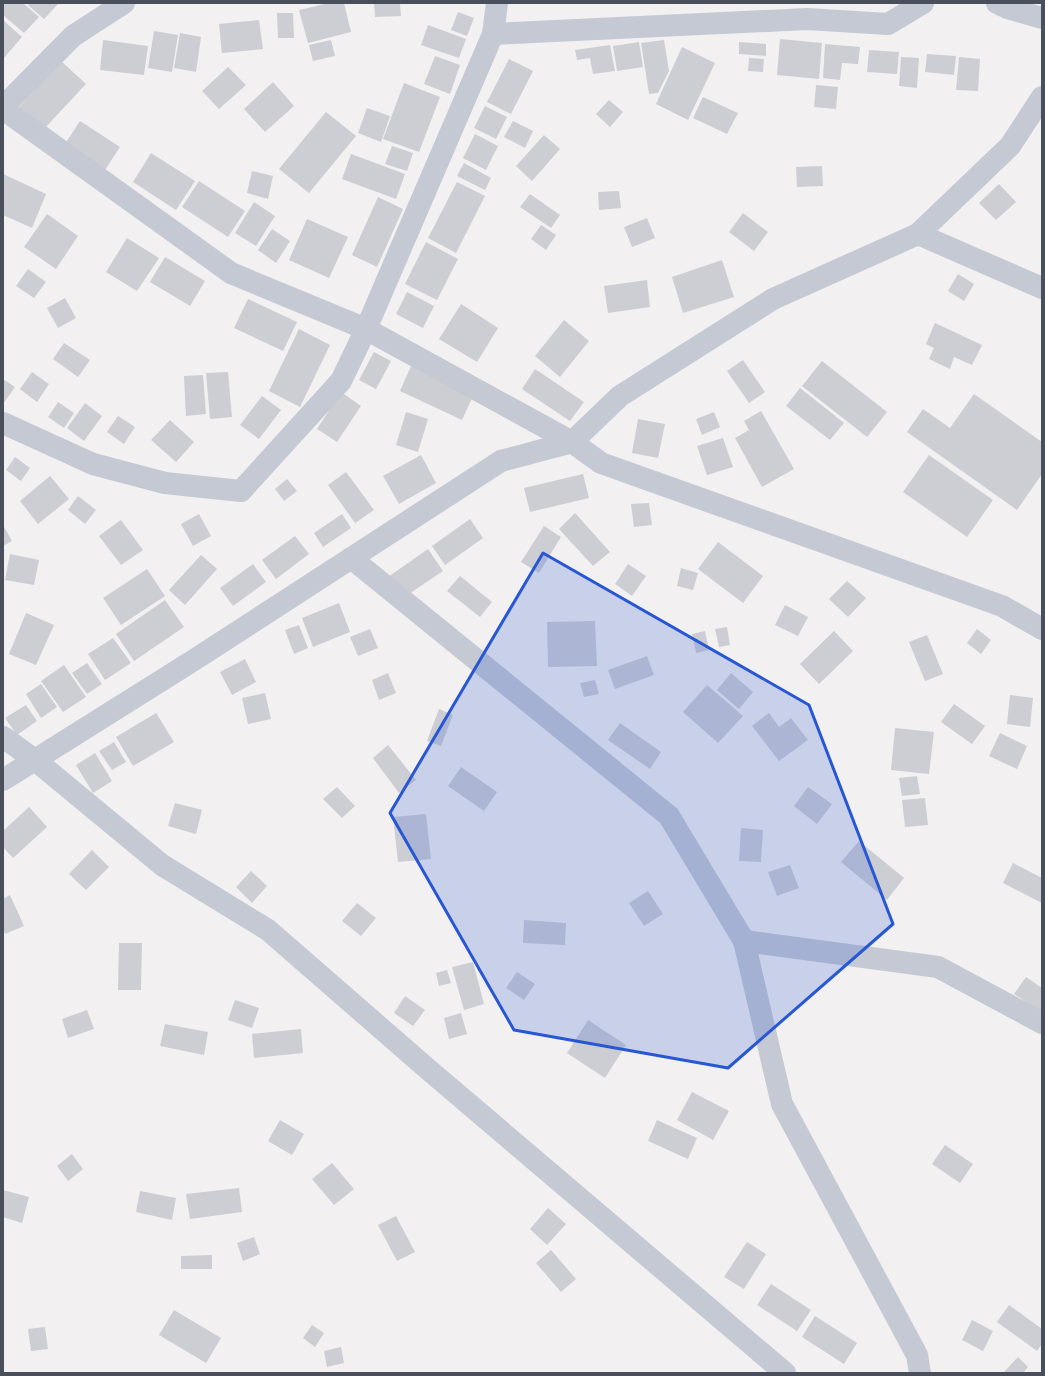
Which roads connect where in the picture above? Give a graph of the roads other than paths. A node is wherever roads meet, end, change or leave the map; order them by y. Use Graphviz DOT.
graph roads {
  1 [pos="124,3"];
  2 [pos="497,3"];
  3 [pos="923,3"];
  4 [pos="997,3"];
  5 [pos="1042,18"];
  6 [pos="493,34"];
  7 [pos="1042,97"];
  8 [pos="3,108"];
  9 [pos="918,234"];
  10 [pos="1042,288"];
  11 [pos="366,329"];
  12 [pos="3,422"];
  13 [pos="572,442"];
  14 [pos="351,558"];
  15 [pos="1042,630"];
  16 [pos="3,737"];
  17 [pos="35,760"];
  18 [pos="3,780"];
  19 [pos="744,941"];
  20 [pos="1042,1023"];
  21 [pos="785,1373"];
  22 [pos="920,1373"];
  1 -- 8 [label="street"];
  2 -- 6 [label="street"];
  3 -- 6 [label="street"];
  4 -- 5 [label="street"];
  6 -- 11 [label="street"];
  7 -- 9 [label="street"];
  8 -- 11 [label="street"];
  9 -- 10 [label="street"];
  9 -- 13 [label="street"];
  11 -- 12 [label="street"];
  11 -- 13 [label="street"];
  13 -- 14 [label="street"];
  13 -- 15 [label="street"];
  14 -- 17 [label="street"];
  14 -- 19 [label="street"];
  16 -- 17 [label="street"];
  17 -- 18 [label="street"];
  17 -- 21 [label="street"];
  19 -- 20 [label="street"];
  19 -- 22 [label="street"];
}
